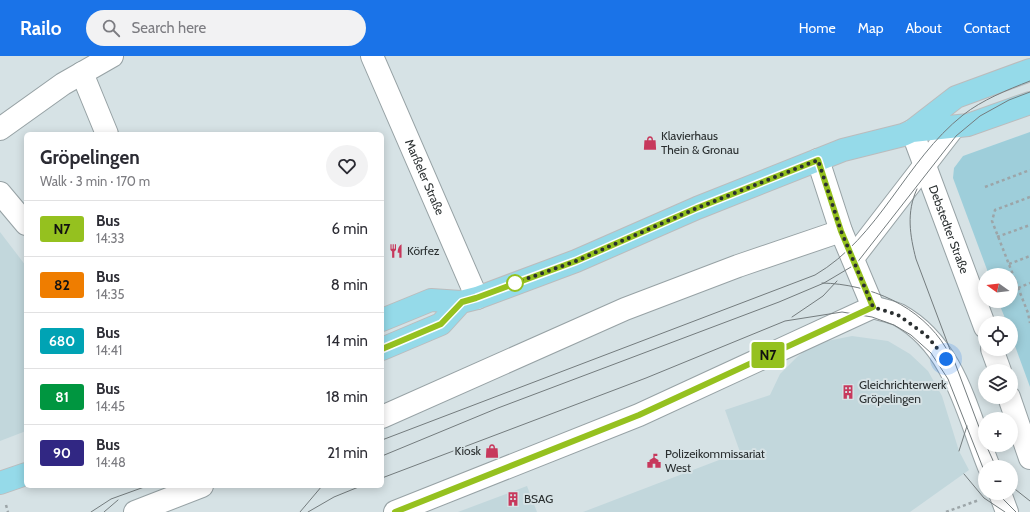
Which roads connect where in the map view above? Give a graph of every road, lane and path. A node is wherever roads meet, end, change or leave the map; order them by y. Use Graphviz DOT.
graph roads {
  1 [pos="112,56"];
  2 [pos="372,56"];
  3 [pos="1030,70"];
  4 [pos="82,73"];
  5 [pos="1030,102"];
  6 [pos="954,127"];
  7 [pos="0,129"];
  8 [pos="912,131"];
  9 [pos="106,132"];
  10 [pos="818,160"];
  11 [pos="925,164"];
  12 [pos="1030,170"];
  13 [pos="985,187"];
  14 [pos="0,193"];
  15 [pos="1030,197"];
  16 [pos="24,222"];
  17 [pos="1030,225"];
  18 [pos="841,231"];
  19 [pos="997,237"];
  20 [pos="1030,256"];
  21 [pos="852,258"];
  22 [pos="1009,264"];
  23 [pos="1010,268"];
  24 [pos="1030,283"];
  25 [pos="1018,288"];
  26 [pos="469,300"];
  27 [pos="873,307"];
  28 [pos="1029,312"];
  29 [pos="981,316"];
  30 [pos="384,319"];
  31 [pos="1030,323"];
  32 [pos="384,348"];
  33 [pos="1011,404"];
  34 [pos="384,416"];
  35 [pos="1030,458"];
  36 [pos="986,460"];
  37 [pos="24,475"];
  38 [pos="0,483"];
  39 [pos="197,488"];
  40 [pos="978,500"];
  41 [pos="996,500"];
  42 [pos="135,512"];
  43 [pos="395,512"];
  44 [pos="946,512"];
  45 [pos="1007,512"];
  1 -- 4 [label="street"];
  2 -- 26 [label="street, Marßeler Straße"];
  3 -- 8 [label="main road"];
  4 -- 7 [label="street"];
  4 -- 9 [label="street"];
  5 -- 6 [label="main road"];
  6 -- 8 [label="main road"];
  6 -- 11 [label="street"];
  8 -- 10 [label="main road"];
  8 -- 11 [label="street, Debstedter Straße"];
  10 -- 18 [label="street"];
  10 -- 26 [label="main road"];
  11 -- 21 [label="street"];
  11 -- 29 [label="street, Debstedter Straße"];
  12 -- 13 [label="path"];
  14 -- 16 [label="street"];
  15 -- 19 [label="path"];
  17 -- 19 [label="path"];
  18 -- 21 [label="street"];
  18 -- 34 [label="street"];
  19 -- 22 [label="path"];
  20 -- 22 [label="path"];
  21 -- 27 [label="street"];
  22 -- 23 [label="path"];
  24 -- 25 [label="path"];
  25 -- 28 [label="path"];
  26 -- 30 [label="main road"];
  26 -- 32 [label="main road"];
  27 -- 36 [label="street"];
  27 -- 43 [label="street"];
  28 -- 31 [label="path"];
  33 -- 35 [label="street"];
  37 -- 38 [label="main road"];
  39 -- 42 [label="street"];
  40 -- 44 [label="path"];
  41 -- 45 [label="street"];
}
